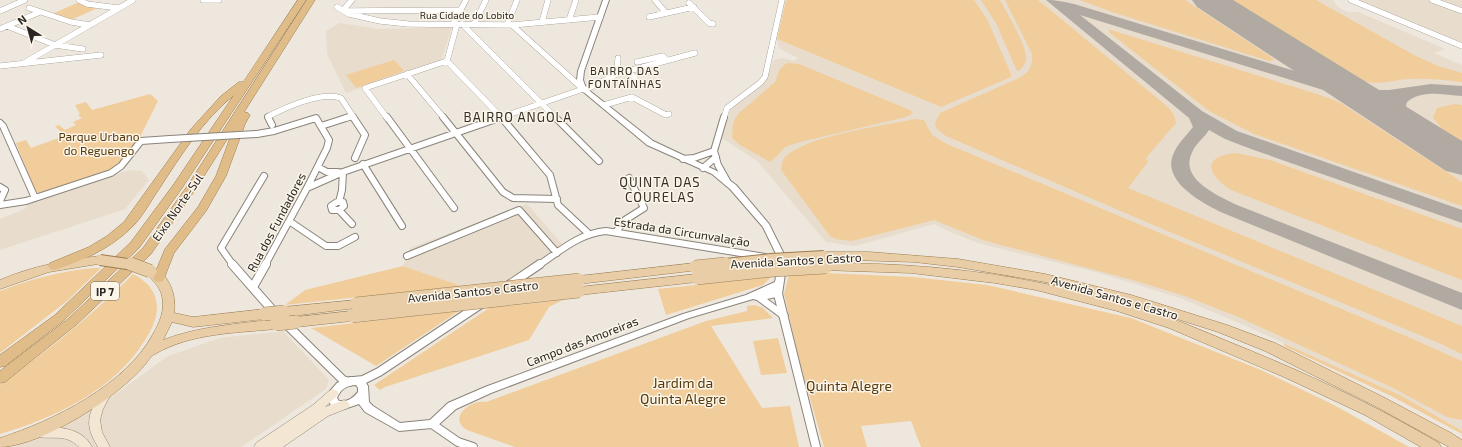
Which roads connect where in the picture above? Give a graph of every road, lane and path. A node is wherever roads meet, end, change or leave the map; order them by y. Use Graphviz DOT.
graph roads {
  1 [pos="25,0"];
  2 [pos="79,0"];
  3 [pos="108,0"];
  4 [pos="133,0"];
  5 [pos="203,0"];
  6 [pos="219,0"];
  7 [pos="302,0"];
  8 [pos="312,0"];
  9 [pos="352,0"];
  10 [pos="466,0"];
  11 [pos="486,0"];
  12 [pos="517,0"];
  13 [pos="548,0"];
  14 [pos="576,0"];
  15 [pos="606,0"];
  16 [pos="655,0"];
  17 [pos="782,0"];
  18 [pos="1351,0"];
  19 [pos="1432,0"];
  20 [pos="689,3"];
  21 [pos="97,5"];
  22 [pos="337,7"];
  23 [pos="694,7"];
  24 [pos="29,8"];
  25 [pos="118,8"];
  26 [pos="345,10"];
  27 [pos="461,10"];
  28 [pos="0,11"];
  29 [pos="1462,11"];
  30 [pos="40,12"];
  31 [pos="666,13"];
  32 [pos="600,17"];
  33 [pos="649,18"];
  34 [pos="568,20"];
  35 [pos="542,22"];
  36 [pos="457,24"];
  37 [pos="474,24"];
  38 [pos="713,24"];
  39 [pos="90,25"];
  40 [pos="510,25"];
  41 [pos="7,26"];
  42 [pos="0,29"];
  43 [pos="55,45"];
  44 [pos="1462,46"];
  45 [pos="83,49"];
  46 [pos="695,53"];
  47 [pos="101,56"];
  48 [pos="618,58"];
  49 [pos="447,60"];
  50 [pos="666,60"];
  51 [pos="638,62"];
  52 [pos="24,63"];
  53 [pos="0,66"];
  54 [pos="628,71"];
  55 [pos="407,74"];
  56 [pos="617,74"];
  57 [pos="635,78"];
  58 [pos="249,79"];
  59 [pos="584,90"];
  60 [pos="247,100"];
  61 [pos="542,103"];
  62 [pos="604,105"];
  63 [pos="669,114"];
  64 [pos="353,116"];
  65 [pos="501,117"];
  66 [pos="272,125"];
  67 [pos="1,126"];
  68 [pos="321,126"];
  69 [pos="456,132"];
  70 [pos="411,148"];
  71 [pos="715,154"];
  72 [pos="355,158"];
  73 [pos="682,159"];
  74 [pos="599,161"];
  75 [pos="363,164"];
  76 [pos="696,164"];
  77 [pos="318,167"];
  78 [pos="703,168"];
  79 [pos="342,172"];
  80 [pos="264,176"];
  81 [pos="628,178"];
  82 [pos="727,181"];
  83 [pos="0,187"];
  84 [pos="307,188"];
  85 [pos="35,198"];
  86 [pos="557,199"];
  87 [pos="0,201"];
  88 [pos="0,205"];
  89 [pos="454,208"];
  90 [pos="289,221"];
  91 [pos="352,224"];
  92 [pos="402,226"];
  93 [pos="616,232"];
  94 [pos="588,234"];
  95 [pos="355,237"];
  96 [pos="557,253"];
  97 [pos="407,256"];
  98 [pos="783,260"];
  99 [pos="825,262"];
  100 [pos="54,266"];
  101 [pos="155,274"];
  102 [pos="780,284"];
  103 [pos="0,285"];
  104 [pos="253,287"];
  105 [pos="778,294"];
  106 [pos="749,297"];
  107 [pos="760,298"];
  108 [pos="354,310"];
  109 [pos="783,315"];
  110 [pos="168,316"];
  111 [pos="151,350"];
  112 [pos="0,362"];
  113 [pos="379,372"];
  114 [pos="336,374"];
  115 [pos="0,378"];
  116 [pos="352,382"];
  117 [pos="364,391"];
  118 [pos="334,392"];
  119 [pos="105,393"];
  120 [pos="346,405"];
  121 [pos="370,409"];
  122 [pos="432,424"];
  123 [pos="36,432"];
  124 [pos="0,444"];
  125 [pos="457,445"];
  126 [pos="1462,446"];
  127 [pos="86,447"];
  128 [pos="104,447"];
  129 [pos="260,447"];
  130 [pos="274,447"];
  131 [pos="473,447"];
  132 [pos="816,447"];
  133 [pos="1434,447"];
  1 -- 28 [label="street"];
  2 -- 21 [label="street"];
  3 -- 21 [label="street"];
  4 -- 25 [label="street"];
  5 -- 6 [label="street"];
  7 -- 58 [label="highway, Eixo Norte-Sul / IP 7"];
  8 -- 60 [label="highway, Eixo Norte-Sul / IP 7"];
  9 -- 26 [label="street"];
  10 -- 27 [label="street"];
  11 -- 37 [label="street"];
  12 -- 40 [label="street"];
  13 -- 35 [label="street"];
  14 -- 34 [label="street"];
  15 -- 32 [label="street"];
  16 -- 31 [label="street"];
  17 -- 71 [label="street"];
  18 -- 44 [label="street"];
  19 -- 29 [label="street"];
  20 -- 23 [label="street"];
  21 -- 25 [label="street"];
  22 -- 26 [label="street, Rua Cidade do Lobito"];
  23 -- 31 [label="street"];
  23 -- 38 [label="street"];
  24 -- 30 [label="street"];
  25 -- 39 [label="street"];
  26 -- 27 [label="street"];
  26 -- 36 [label="street, Rua Cidade do Lobito"];
  27 -- 36 [label="street"];
  30 -- 39 [label="street"];
  30 -- 41 [label="street"];
  31 -- 33 [label="street"];
  32 -- 34 [label="street, Rua Cidade do Lobito"];
  32 -- 59 [label="street"];
  34 -- 35 [label="street, Rua Cidade do Lobito"];
  35 -- 40 [label="street, Rua Cidade do Lobito"];
  36 -- 37 [label="street, Rua Cidade do Lobito"];
  36 -- 49 [label="street"];
  36 -- 61 [label="street"];
  37 -- 40 [label="street, Rua Cidade do Lobito"];
  39 -- 43 [label="street"];
  40 -- 59 [label="street"];
  41 -- 42 [label="street"];
  41 -- 43 [label="street"];
  43 -- 45 [label="street"];
  43 -- 52 [label="street"];
  46 -- 50 [label="street"];
  47 -- 52 [label="street"];
  48 -- 56 [label="street"];
  49 -- 55 [label="street"];
  49 -- 65 [label="street"];
  50 -- 51 [label="street"];
  50 -- 54 [label="street"];
  52 -- 53 [label="street"];
  54 -- 56 [label="street"];
  54 -- 57 [label="street"];
  55 -- 69 [label="street"];
  55 -- 70 [label="street"];
  56 -- 59 [label="street"];
  58 -- 100 [label="highway"];
  58 -- 112 [label="highway, Eixo Norte-Sul / IP 7"];
  59 -- 61 [label="street"];
  59 -- 62 [label="street"];
  60 -- 101 [label="highway"];
  60 -- 115 [label="highway, Eixo Norte-Sul / IP 7"];
  61 -- 65 [label="street"];
  61 -- 74 [label="street"];
  62 -- 63 [label="street"];
  62 -- 73 [label="street"];
  64 -- 66 [label="street"];
  64 -- 68 [label="street"];
  64 -- 72 [label="street"];
  65 -- 69 [label="street"];
  65 -- 86 [label="street"];
  67 -- 85 [label="street"];
  68 -- 77 [label="street, Rua dos Fundadores"];
  68 -- 85 [label="street, bridge"];
  69 -- 70 [label="street"];
  69 -- 86 [label="street"];
  70 -- 75 [label="street"];
  70 -- 89 [label="street"];
  71 -- 73 [label="street"];
  71 -- 76 [label="street"];
  71 -- 78 [label="street"];
  71 -- 82 [label="street"];
  73 -- 76 [label="street"];
  75 -- 79 [label="street"];
  75 -- 92 [label="street"];
  76 -- 78 [label="street"];
  77 -- 79 [label="street"];
  77 -- 84 [label="street, Rua dos Fundadores"];
  78 -- 82 [label="street"];
  79 -- 84 [label="street"];
  79 -- 91 [label="street"];
  80 -- 104 [label="street"];
  81 -- 93 [label="street"];
  82 -- 98 [label="street"];
  83 -- 87 [label="street"];
  84 -- 90 [label="street, Rua dos Fundadores"];
  85 -- 88 [label="street"];
  86 -- 94 [label="street"];
  90 -- 95 [label="street"];
  90 -- 104 [label="street, Rua dos Fundadores"];
  93 -- 94 [label="street, Estrada da Circunvalação"];
  93 -- 98 [label="street, Estrada da Circunvalação"];
  94 -- 96 [label="street, Estrada da Circunvalação"];
  96 -- 97 [label="street"];
  96 -- 113 [label="street, Estrada da Circunvalação"];
  98 -- 102 [label="street"];
  99 -- 108 [label="main road, Avenida Santos e Castro, bridge"];
  99 -- 126 [label="main road, Avenida Santos e Castro"];
  99 -- 133 [label="main road, Avenida Santos e Castro"];
  100 -- 101 [label="main road, bridge"];
  100 -- 103 [label="main road"];
  101 -- 110 [label="main road"];
  102 -- 105 [label="street"];
  102 -- 106 [label="street, Campo das Amoreiras"];
  104 -- 114 [label="street"];
  105 -- 107 [label="street, Campo das Amoreiras"];
  105 -- 109 [label="street"];
  106 -- 107 [label="street, Campo das Amoreiras"];
  106 -- 122 [label="street, Campo das Amoreiras"];
  107 -- 109 [label="street"];
  108 -- 110 [label="main road, Avenida Santos e Castro, bridge"];
  108 -- 111 [label="main road, Avenida Santos e Castro, bridge"];
  109 -- 132 [label="street"];
  110 -- 111 [label="main road"];
  111 -- 119 [label="main road"];
  113 -- 116 [label="street, Estrada da Circunvalação"];
  113 -- 117 [label="street, Estrada da Circunvalação"];
  114 -- 116 [label="street"];
  114 -- 118 [label="street"];
  116 -- 117 [label="street"];
  116 -- 118 [label="street"];
  117 -- 120 [label="street"];
  117 -- 121 [label="street"];
  118 -- 120 [label="street"];
  118 -- 129 [label="main road"];
  119 -- 123 [label="main road"];
  119 -- 128 [label="main road"];
  120 -- 121 [label="street"];
  120 -- 130 [label="main road"];
  121 -- 122 [label="street"];
  122 -- 125 [label="street"];
  123 -- 124 [label="main road"];
  123 -- 127 [label="main road"];
  125 -- 131 [label="street"];
}
